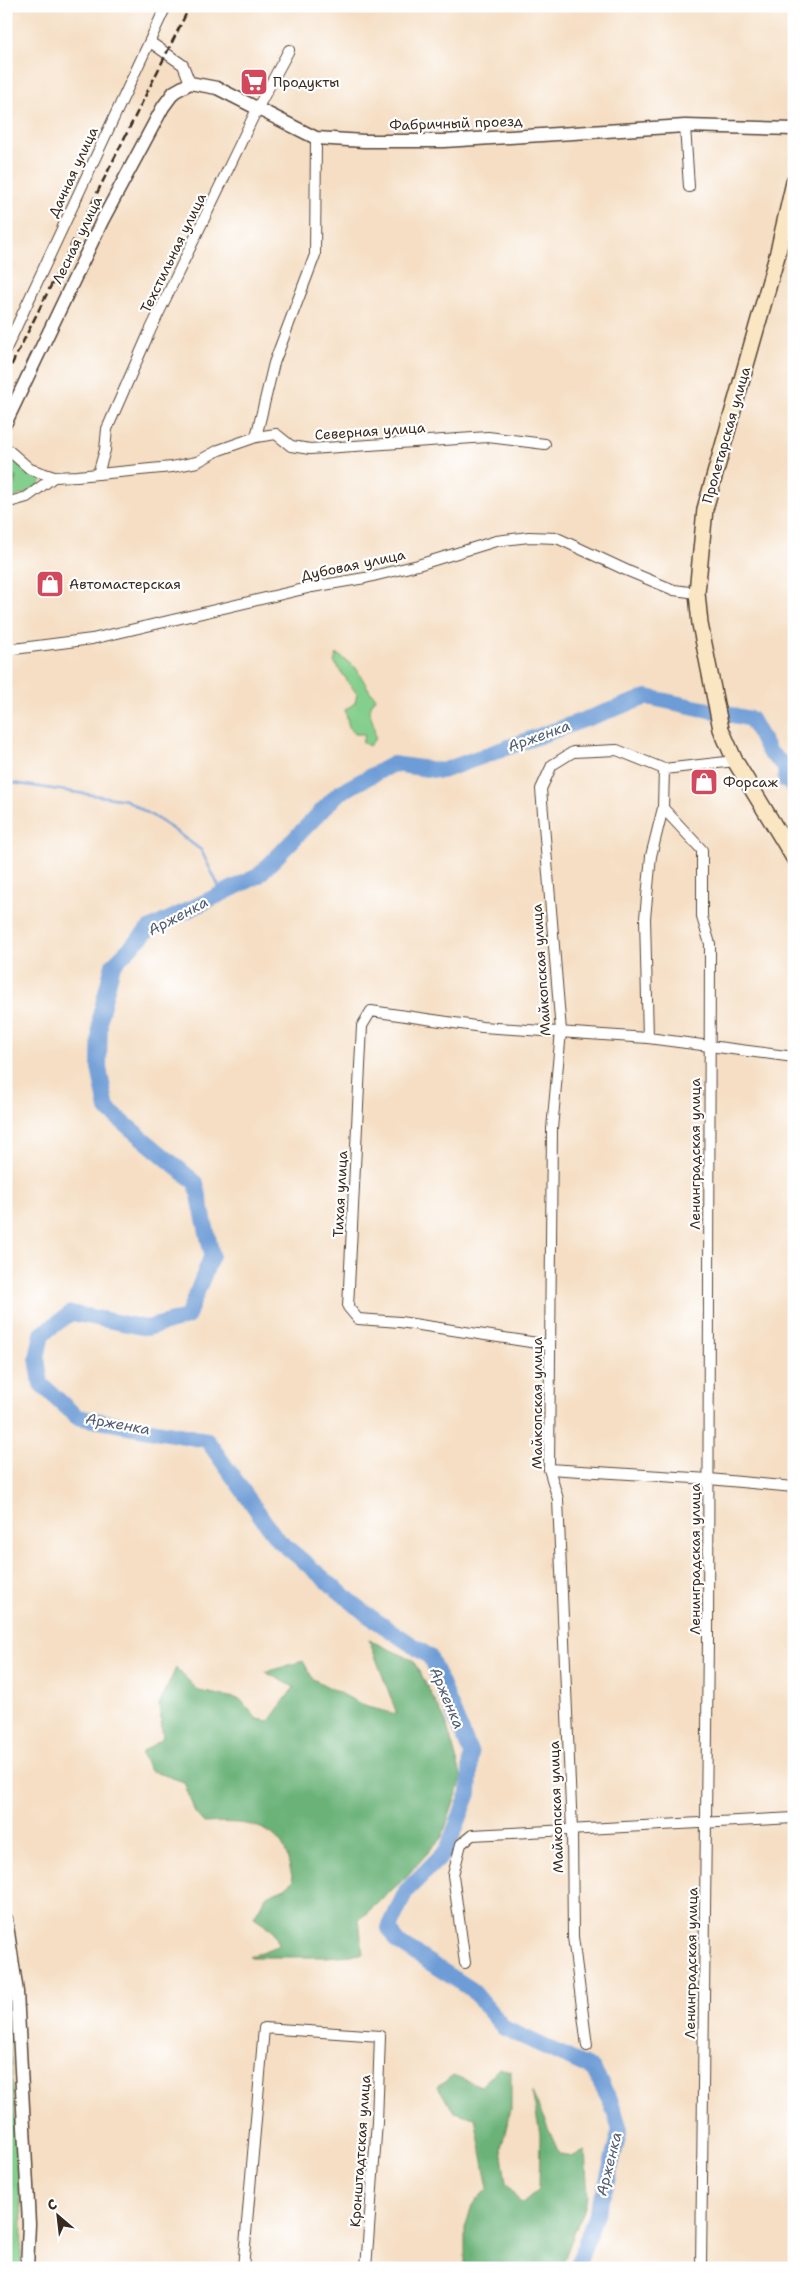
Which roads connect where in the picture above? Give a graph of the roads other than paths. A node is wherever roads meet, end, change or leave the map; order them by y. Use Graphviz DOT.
graph roads {
  1 [pos="166,6"];
  2 [pos="150,42"];
  3 [pos="289,50"];
  4 [pos="190,83"];
  5 [pos="257,109"];
  6 [pos="685,126"];
  7 [pos="794,129"];
  8 [pos="316,138"];
  9 [pos="794,182"];
  10 [pos="689,187"];
  11 [pos="6,349"];
  12 [pos="6,422"];
  13 [pos="256,437"];
  14 [pos="544,444"];
  15 [pos="6,448"];
  16 [pos="98,474"];
  17 [pos="54,477"];
  18 [pos="6,503"];
  19 [pos="697,593"];
  20 [pos="6,650"];
  21 [pos="735,761"];
  22 [pos="664,769"];
  23 [pos="663,808"];
  24 [pos="794,858"];
  25 [pos="561,1030"];
  26 [pos="648,1038"];
  27 [pos="709,1047"];
  28 [pos="794,1057"];
  29 [pos="550,1345"];
  30 [pos="548,1469"];
  31 [pos="708,1479"];
  32 [pos="794,1487"];
  33 [pos="794,1818"];
  34 [pos="706,1822"];
  35 [pos="572,1831"];
  36 [pos="6,1919"];
  37 [pos="465,1963"];
  38 [pos="587,2046"];
  39 [pos="27,2268"];
  40 [pos="243,2268"];
  41 [pos="366,2268"];
  42 [pos="701,2268"];
  1 -- 2 [label="street, Дачная улица"];
  2 -- 4 [label="street"];
  2 -- 11 [label="street, Дачная улица"];
  3 -- 5 [label="street, Техстильная улица"];
  4 -- 5 [label="street, Фабричный проезд"];
  4 -- 12 [label="street, Лесная улица"];
  5 -- 8 [label="street, Фабричный проезд"];
  5 -- 16 [label="street, Техстильная улица"];
  6 -- 7 [label="street, Фабричный проезд"];
  6 -- 8 [label="street, Фабричный проезд"];
  6 -- 10 [label="street"];
  8 -- 13 [label="street"];
  9 -- 19 [label="main road, Пролетарская улица"];
  13 -- 14 [label="street, Северная улица"];
  13 -- 16 [label="street, Северная улица"];
  15 -- 17 [label="street"];
  16 -- 17 [label="street, Северная улица"];
  17 -- 18 [label="street"];
  19 -- 20 [label="street, Дубовая улица"];
  19 -- 21 [label="main road, Пролетарская улица"];
  21 -- 22 [label="street"];
  21 -- 24 [label="main road, Пролетарская улица"];
  22 -- 23 [label="street"];
  22 -- 25 [label="street, Майкопская улица"];
  23 -- 26 [label="street"];
  23 -- 27 [label="street, Ленинградская улица"];
  25 -- 26 [label="street"];
  25 -- 29 [label="street, Майкопская улица"];
  25 -- 29 [label="street, Тихая улица"];
  26 -- 27 [label="street"];
  27 -- 28 [label="street"];
  27 -- 31 [label="street, Ленинградская улица"];
  29 -- 30 [label="street, Майкопская улица"];
  30 -- 31 [label="street"];
  30 -- 35 [label="street, Майкопская улица"];
  31 -- 32 [label="street"];
  31 -- 34 [label="street, Ленинградская улица"];
  33 -- 34 [label="street"];
  34 -- 35 [label="street"];
  34 -- 42 [label="street, Ленинградская улица"];
  35 -- 37 [label="street"];
  35 -- 38 [label="street, Майкопская улица"];
  36 -- 39 [label="street"];
  40 -- 41 [label="street, Кронштадтская улица"];
}
